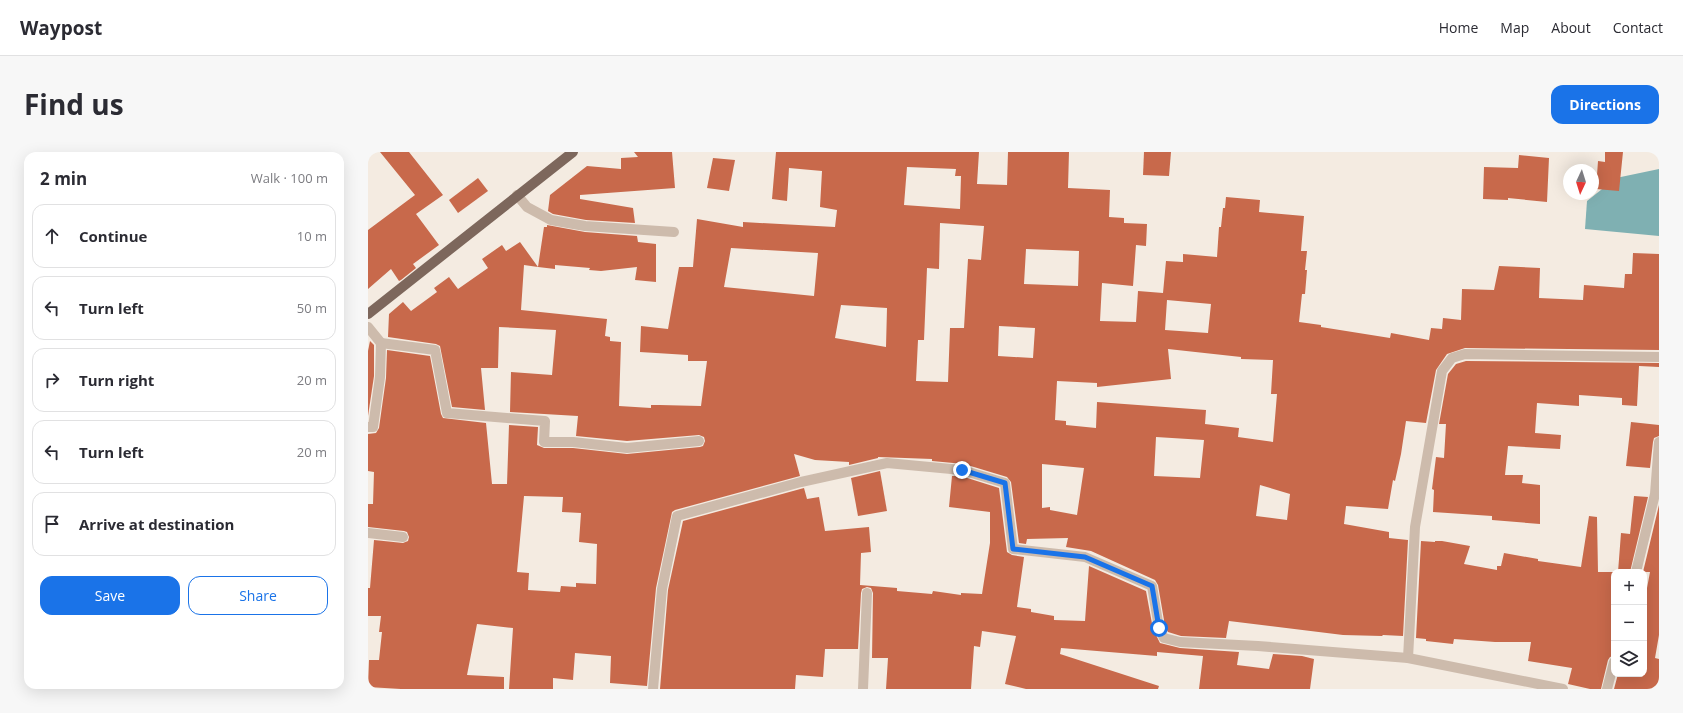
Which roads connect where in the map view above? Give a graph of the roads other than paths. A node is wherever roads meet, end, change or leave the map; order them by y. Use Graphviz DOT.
graph roads {
  1 [pos="573,152"];
  2 [pos="517,195"];
  3 [pos="674,232"];
  4 [pos="368,314"];
  5 [pos="368,327"];
  6 [pos="381,343"];
  7 [pos="1659,357"];
  8 [pos="368,427"];
  9 [pos="699,441"];
  10 [pos="1659,442"];
  11 [pos="1657,494"];
  12 [pos="368,533"];
  13 [pos="403,537"];
  14 [pos="1637,569"];
  15 [pos="867,593"];
  16 [pos="1408,658"];
  17 [pos="1611,676"];
  18 [pos="653,689"];
  19 [pos="863,689"];
  20 [pos="1562,689"];
  21 [pos="1608,689"];
  1 -- 2 [label="main road"];
  2 -- 3 [label="street"];
  2 -- 4 [label="main road"];
  5 -- 6 [label="street"];
  6 -- 8 [label="street"];
  6 -- 9 [label="street"];
  7 -- 16 [label="street"];
  10 -- 11 [label="street"];
  11 -- 14 [label="street"];
  12 -- 13 [label="street"];
  15 -- 19 [label="street"];
  16 -- 18 [label="street"];
  16 -- 20 [label="street"];
  17 -- 21 [label="street"];
}
